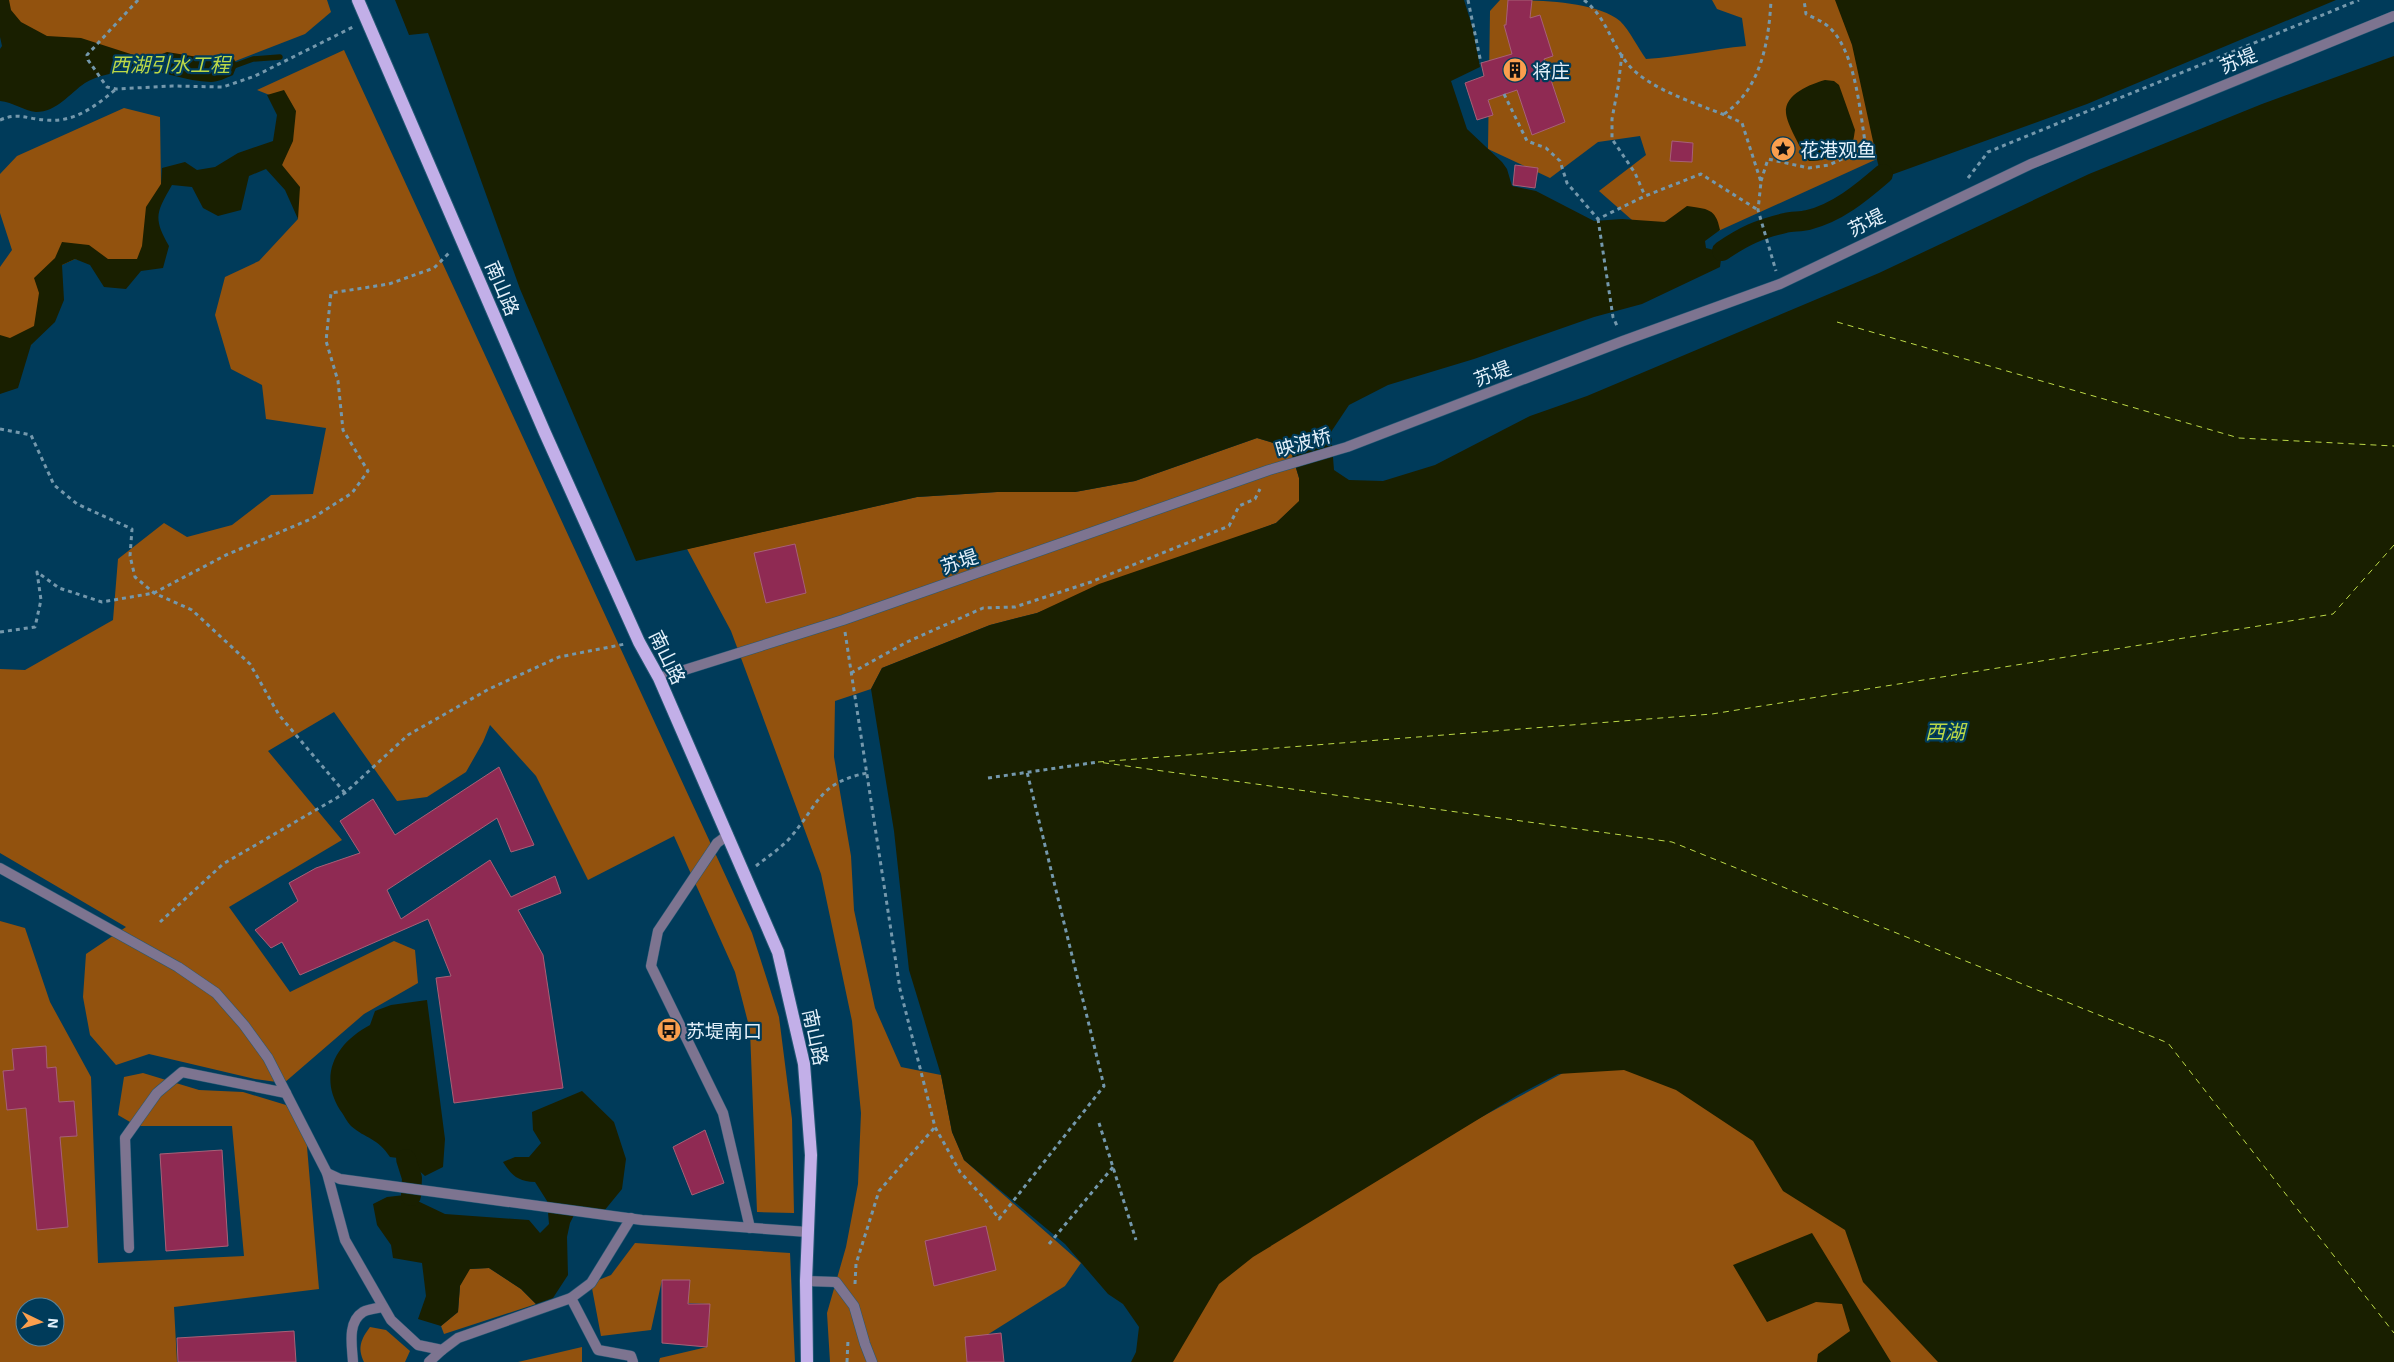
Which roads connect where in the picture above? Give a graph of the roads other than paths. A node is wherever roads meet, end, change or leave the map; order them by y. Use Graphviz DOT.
graph roads {
  1 [pos="358,0"];
  2 [pos="2394,16"];
  3 [pos="1347,447"];
  4 [pos="1269,470"];
  5 [pos="659,678"];
  6 [pos="728,835"];
  7 [pos="0,868"];
  8 [pos="286,1094"];
  9 [pos="327,1172"];
  10 [pos="631,1218"];
  11 [pos="750,1228"];
  12 [pos="808,1232"];
  13 [pos="130,1248"];
  14 [pos="806,1281"];
  15 [pos="572,1298"];
  16 [pos="383,1307"];
  17 [pos="442,1350"];
  18 [pos="353,1362"];
  19 [pos="429,1362"];
  20 [pos="633,1362"];
  21 [pos="807,1362"];
  22 [pos="872,1362"];
  1 -- 5 [label="main road, 南山路"];
  2 -- 3 [label="street, 苏堤"];
  3 -- 4 [label="street, 映波桥"];
  4 -- 5 [label="street, 苏堤"];
  5 -- 6 [label="main road, 南山路"];
  6 -- 11 [label="street"];
  6 -- 12 [label="main road, 南山路"];
  7 -- 8 [label="street"];
  8 -- 9 [label="street"];
  8 -- 13 [label="street"];
  9 -- 10 [label="street"];
  9 -- 16 [label="street"];
  10 -- 11 [label="street"];
  10 -- 15 [label="street"];
  11 -- 12 [label="street"];
  12 -- 14 [label="main road, 南山路"];
  14 -- 21 [label="main road, 南山路"];
  14 -- 22 [label="street"];
  15 -- 17 [label="street"];
  15 -- 20 [label="street"];
  16 -- 17 [label="street"];
  16 -- 18 [label="street"];
  17 -- 19 [label="street"];
}
